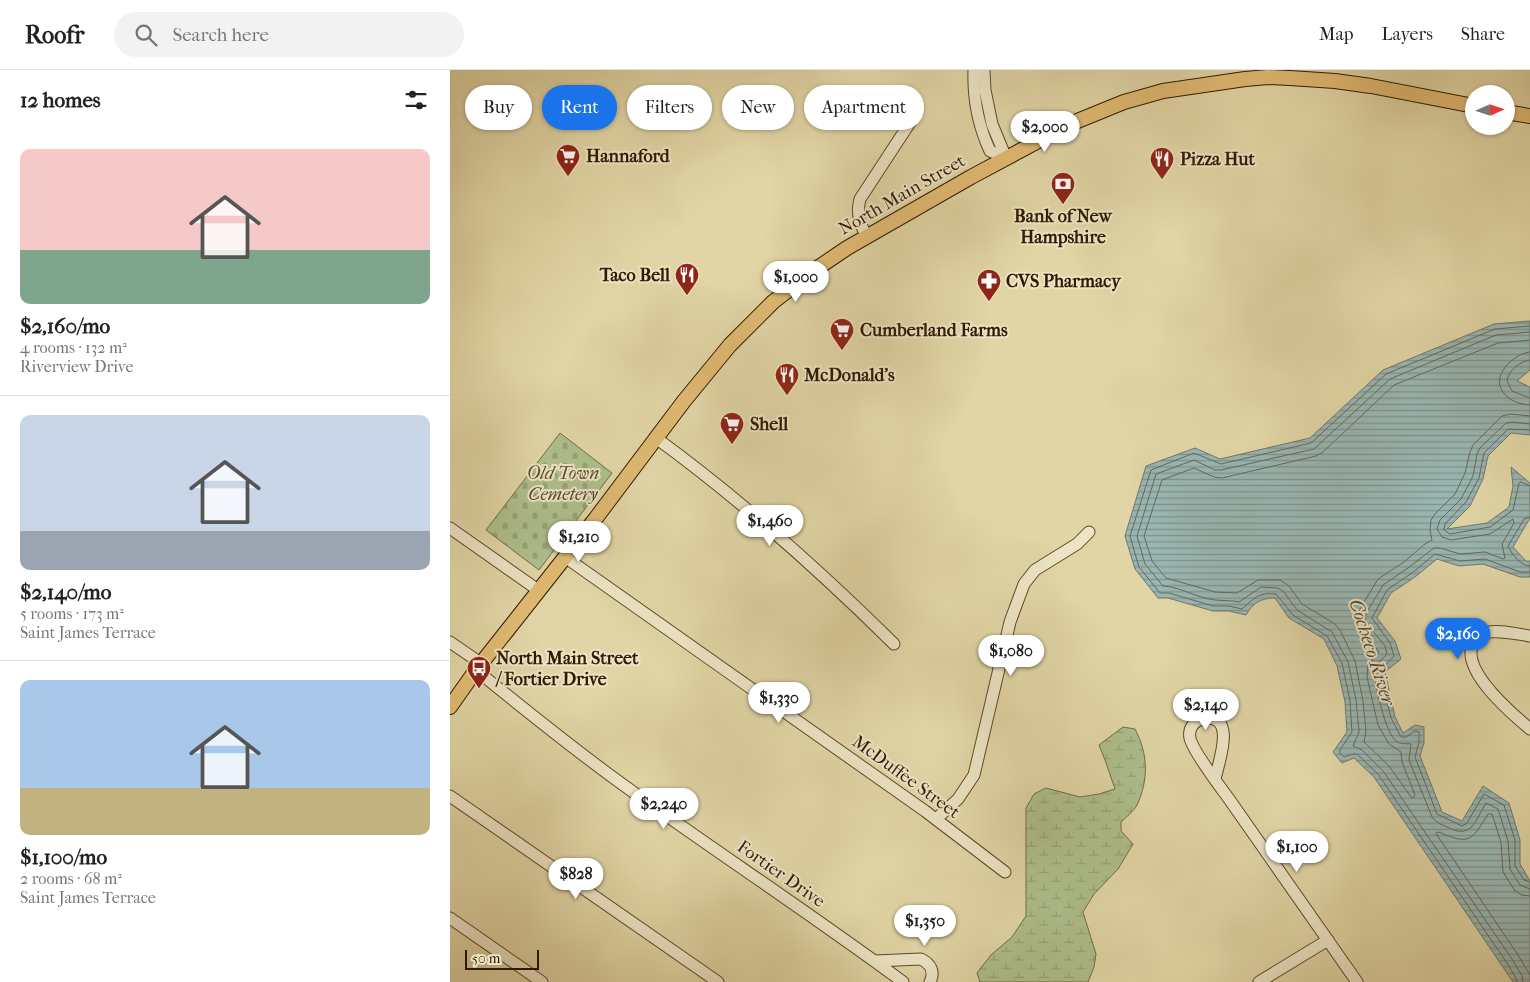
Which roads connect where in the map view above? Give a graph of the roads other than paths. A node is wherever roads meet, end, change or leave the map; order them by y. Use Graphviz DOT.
graph roads {
  1 [pos="974,70"];
  2 [pos="984,70"];
  3 [pos="1465,104"];
  4 [pos="1515,114"];
  5 [pos="1530,116"];
  6 [pos="905,130"];
  7 [pos="1006,158"];
  8 [pos="867,237"];
  9 [pos="656,438"];
  10 [pos="450,528"];
  11 [pos="1088,532"];
  12 [pos="565,557"];
  13 [pos="538,590"];
  14 [pos="1530,636"];
  15 [pos="450,642"];
  16 [pos="894,644"];
  17 [pos="479,667"];
  18 [pos="450,707"];
  19 [pos="1530,728"];
  20 [pos="1215,779"];
  21 [pos="450,796"];
  22 [pos="936,819"];
  23 [pos="1005,872"];
  24 [pos="450,918"];
  25 [pos="1328,940"];
  26 [pos="875,961"];
  27 [pos="542,982"];
  28 [pos="718,982"];
  29 [pos="903,982"];
  30 [pos="930,982"];
  31 [pos="1259,982"];
  32 [pos="1357,982"];
  1 -- 7 [label="street"];
  2 -- 7 [label="street"];
  3 -- 7 [label="main road, North Main Street"];
  4 -- 5 [label="main road"];
  6 -- 8 [label="street"];
  7 -- 8 [label="main road, North Main Street"];
  8 -- 9 [label="main road, North Main Street"];
  9 -- 12 [label="main road, North Main Street"];
  9 -- 16 [label="street"];
  10 -- 13 [label="street"];
  11 -- 22 [label="street"];
  12 -- 13 [label="main road, North Main Street"];
  12 -- 22 [label="street, McDuffee Street"];
  13 -- 17 [label="main road, North Main Street"];
  14 -- 19 [label="street"];
  15 -- 17 [label="street, Fortier Drive"];
  17 -- 18 [label="main road, North Main Street"];
  17 -- 26 [label="street, Fortier Drive"];
  20 -- 20 [label="street"];
  20 -- 25 [label="street"];
  21 -- 28 [label="street"];
  22 -- 23 [label="street, McDuffee Street"];
  24 -- 27 [label="street"];
  25 -- 31 [label="street"];
  25 -- 32 [label="street"];
  26 -- 29 [label="street, Fortier Drive"];
  26 -- 30 [label="street"];
}
